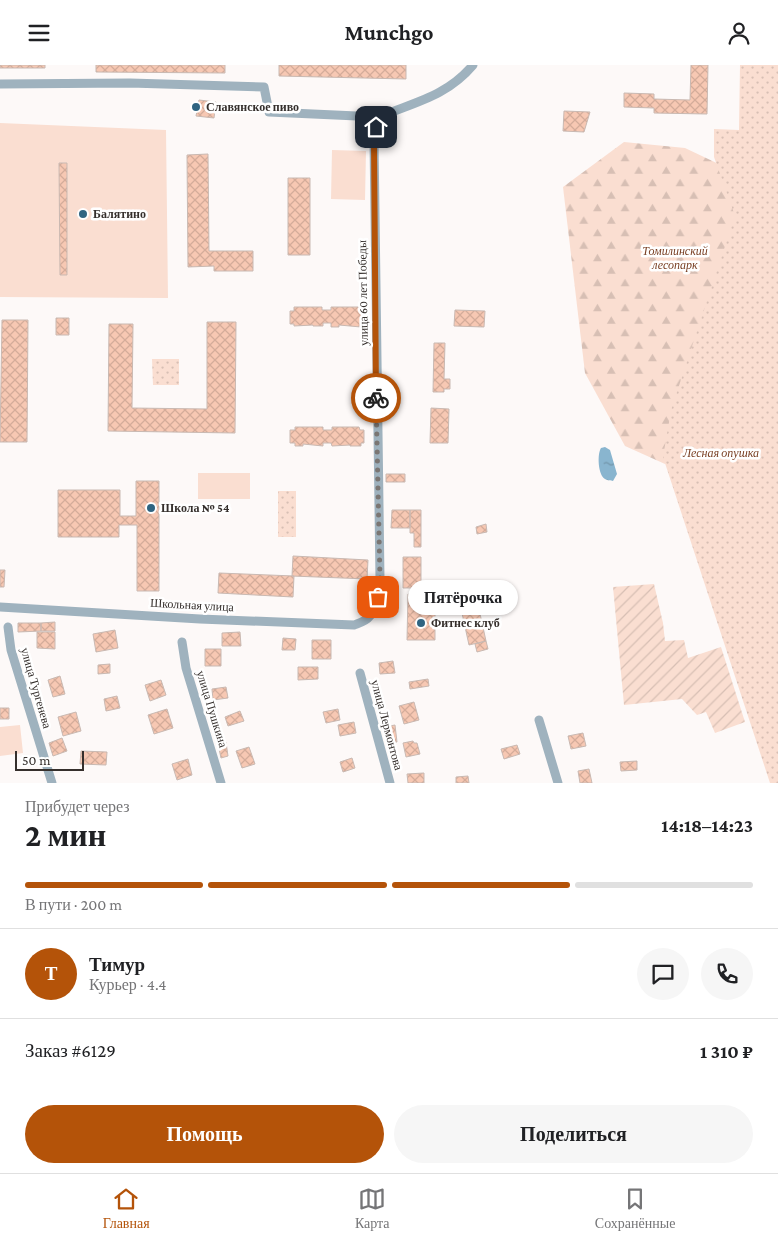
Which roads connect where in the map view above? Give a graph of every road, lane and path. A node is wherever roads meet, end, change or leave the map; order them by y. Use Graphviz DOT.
graph roads {
  1 [pos="473,65"];
  2 [pos="0,84"];
  3 [pos="379,117"];
  4 [pos="0,607"];
  5 [pos="375,607"];
  6 [pos="8,627"];
  7 [pos="182,643"];
  8 [pos="360,673"];
  9 [pos="539,720"];
  10 [pos="52,783"];
  11 [pos="221,783"];
  12 [pos="390,783"];
  13 [pos="558,783"];
  1 -- 3 [label="street"];
  2 -- 3 [label="street"];
  3 -- 5 [label="street, улица 60 лет Победы"];
  4 -- 5 [label="street, Школьная улица"];
  6 -- 10 [label="street, улица Тургенева"];
  7 -- 11 [label="street, улица Пушкина"];
  8 -- 12 [label="street, улица Лермонтова"];
  9 -- 13 [label="street"];
}
